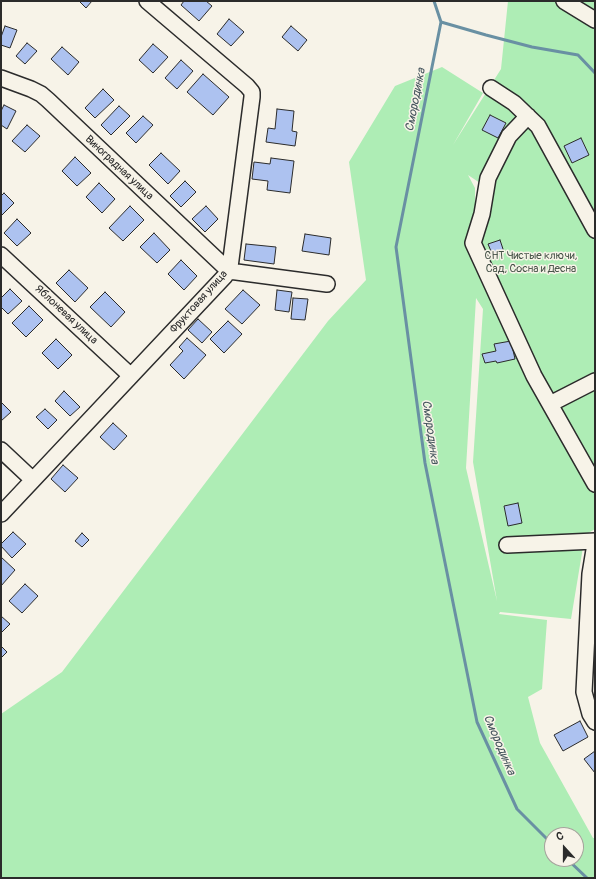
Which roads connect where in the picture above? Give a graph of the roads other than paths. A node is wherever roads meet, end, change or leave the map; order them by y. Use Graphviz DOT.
graph roads {
  1 [pos="146,1"];
  2 [pos="564,1"];
  3 [pos="595,20"];
  4 [pos="1,78"];
  5 [pos="491,88"];
  6 [pos="528,116"];
  7 [pos="595,230"];
  8 [pos="1,255"];
  9 [pos="229,271"];
  10 [pos="327,284"];
  11 [pos="131,376"];
  12 [pos="595,381"];
  13 [pos="550,404"];
  14 [pos="1,450"];
  15 [pos="33,480"];
  16 [pos="595,484"];
  17 [pos="1,514"];
  18 [pos="595,542"];
  19 [pos="507,546"];
  20 [pos="595,722"];
  1 -- 9 [label="street, Фруктовая улица"];
  2 -- 3 [label="street"];
  4 -- 9 [label="street, Виноградная улица"];
  5 -- 6 [label="street"];
  6 -- 7 [label="street"];
  6 -- 13 [label="street"];
  8 -- 11 [label="street, Яблоневая улица"];
  9 -- 10 [label="street"];
  9 -- 11 [label="street, Фруктовая улица"];
  11 -- 15 [label="street, Фруктовая улица"];
  12 -- 13 [label="street"];
  13 -- 16 [label="street"];
  14 -- 15 [label="street"];
  15 -- 17 [label="street, Фруктовая улица"];
  18 -- 19 [label="street"];
  18 -- 20 [label="street"];
}
